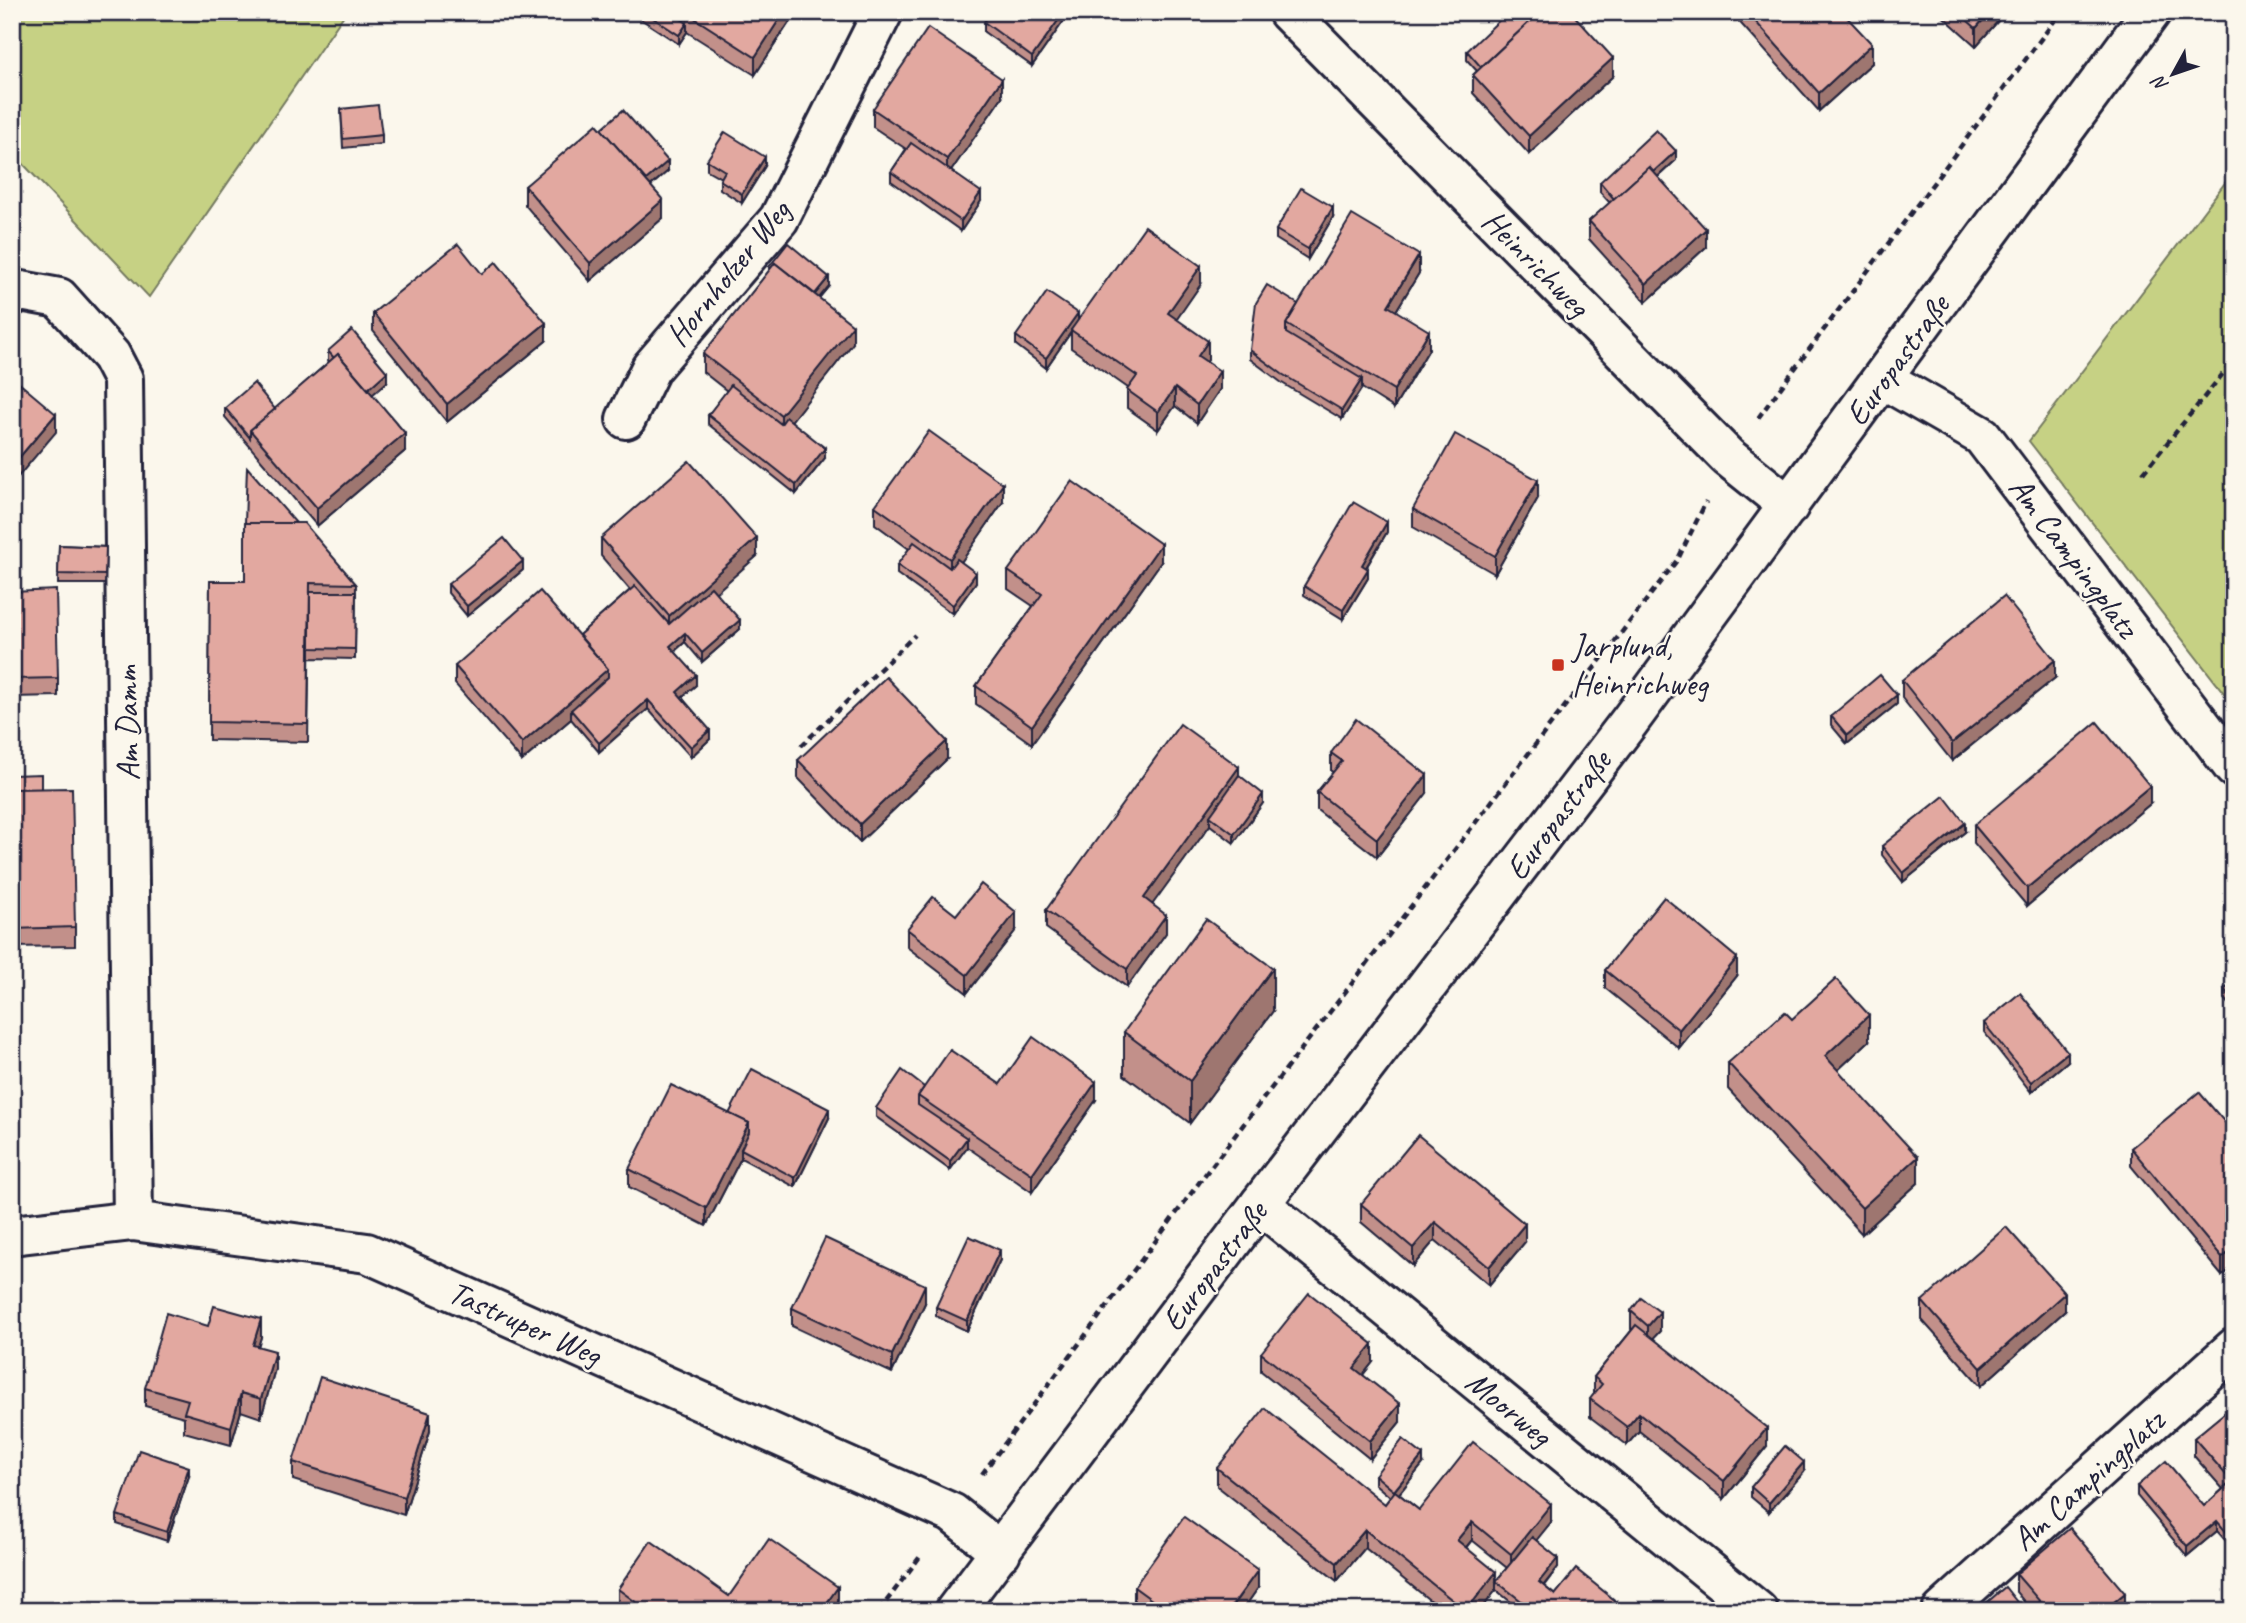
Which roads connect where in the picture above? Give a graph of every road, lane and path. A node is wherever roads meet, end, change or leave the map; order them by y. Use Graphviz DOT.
graph roads {
  1 [pos="883,12"];
  2 [pos="1288,12"];
  3 [pos="2062,12"];
  4 [pos="2151,12"];
  5 [pos="12,296"];
  6 [pos="2234,360"];
  7 [pos="1884,379"];
  8 [pos="626,419"];
  9 [pos="1728,457"];
  10 [pos="2143,473"];
  11 [pos="1789,506"];
  12 [pos="915,635"];
  13 [pos="801,746"];
  14 [pos="2234,768"];
  15 [pos="1260,1204"];
  16 [pos="132,1221"];
  17 [pos="12,1235"];
  18 [pos="2234,1349"];
  19 [pos="952,1513"];
  20 [pos="1001,1552"];
  21 [pos="879,1611"];
  22 [pos="955,1611"];
  23 [pos="1758,1611"];
  24 [pos="1942,1611"];
  1 -- 8 [label="street, Hornholzer Weg"];
  2 -- 9 [label="street, Heinrichweg"];
  3 -- 9 [label="path"];
  4 -- 7 [label="street, Europastraße"];
  5 -- 16 [label="street, Am Damm"];
  6 -- 10 [label="path"];
  7 -- 11 [label="street, Europastraße"];
  7 -- 14 [label="street, Am Campingplatz"];
  9 -- 11 [label="street, Heinrichweg"];
  9 -- 19 [label="path"];
  11 -- 15 [label="street, Europastraße"];
  12 -- 13 [label="path"];
  15 -- 20 [label="street, Europastraße"];
  15 -- 23 [label="street, Moorweg"];
  16 -- 17 [label="street, Tastruper Weg"];
  16 -- 19 [label="street, Tastruper Weg"];
  18 -- 24 [label="street, Am Campingplatz"];
  19 -- 20 [label="street, Tastruper Weg"];
  19 -- 21 [label="path"];
  20 -- 22 [label="street, Europastraße"];
}
